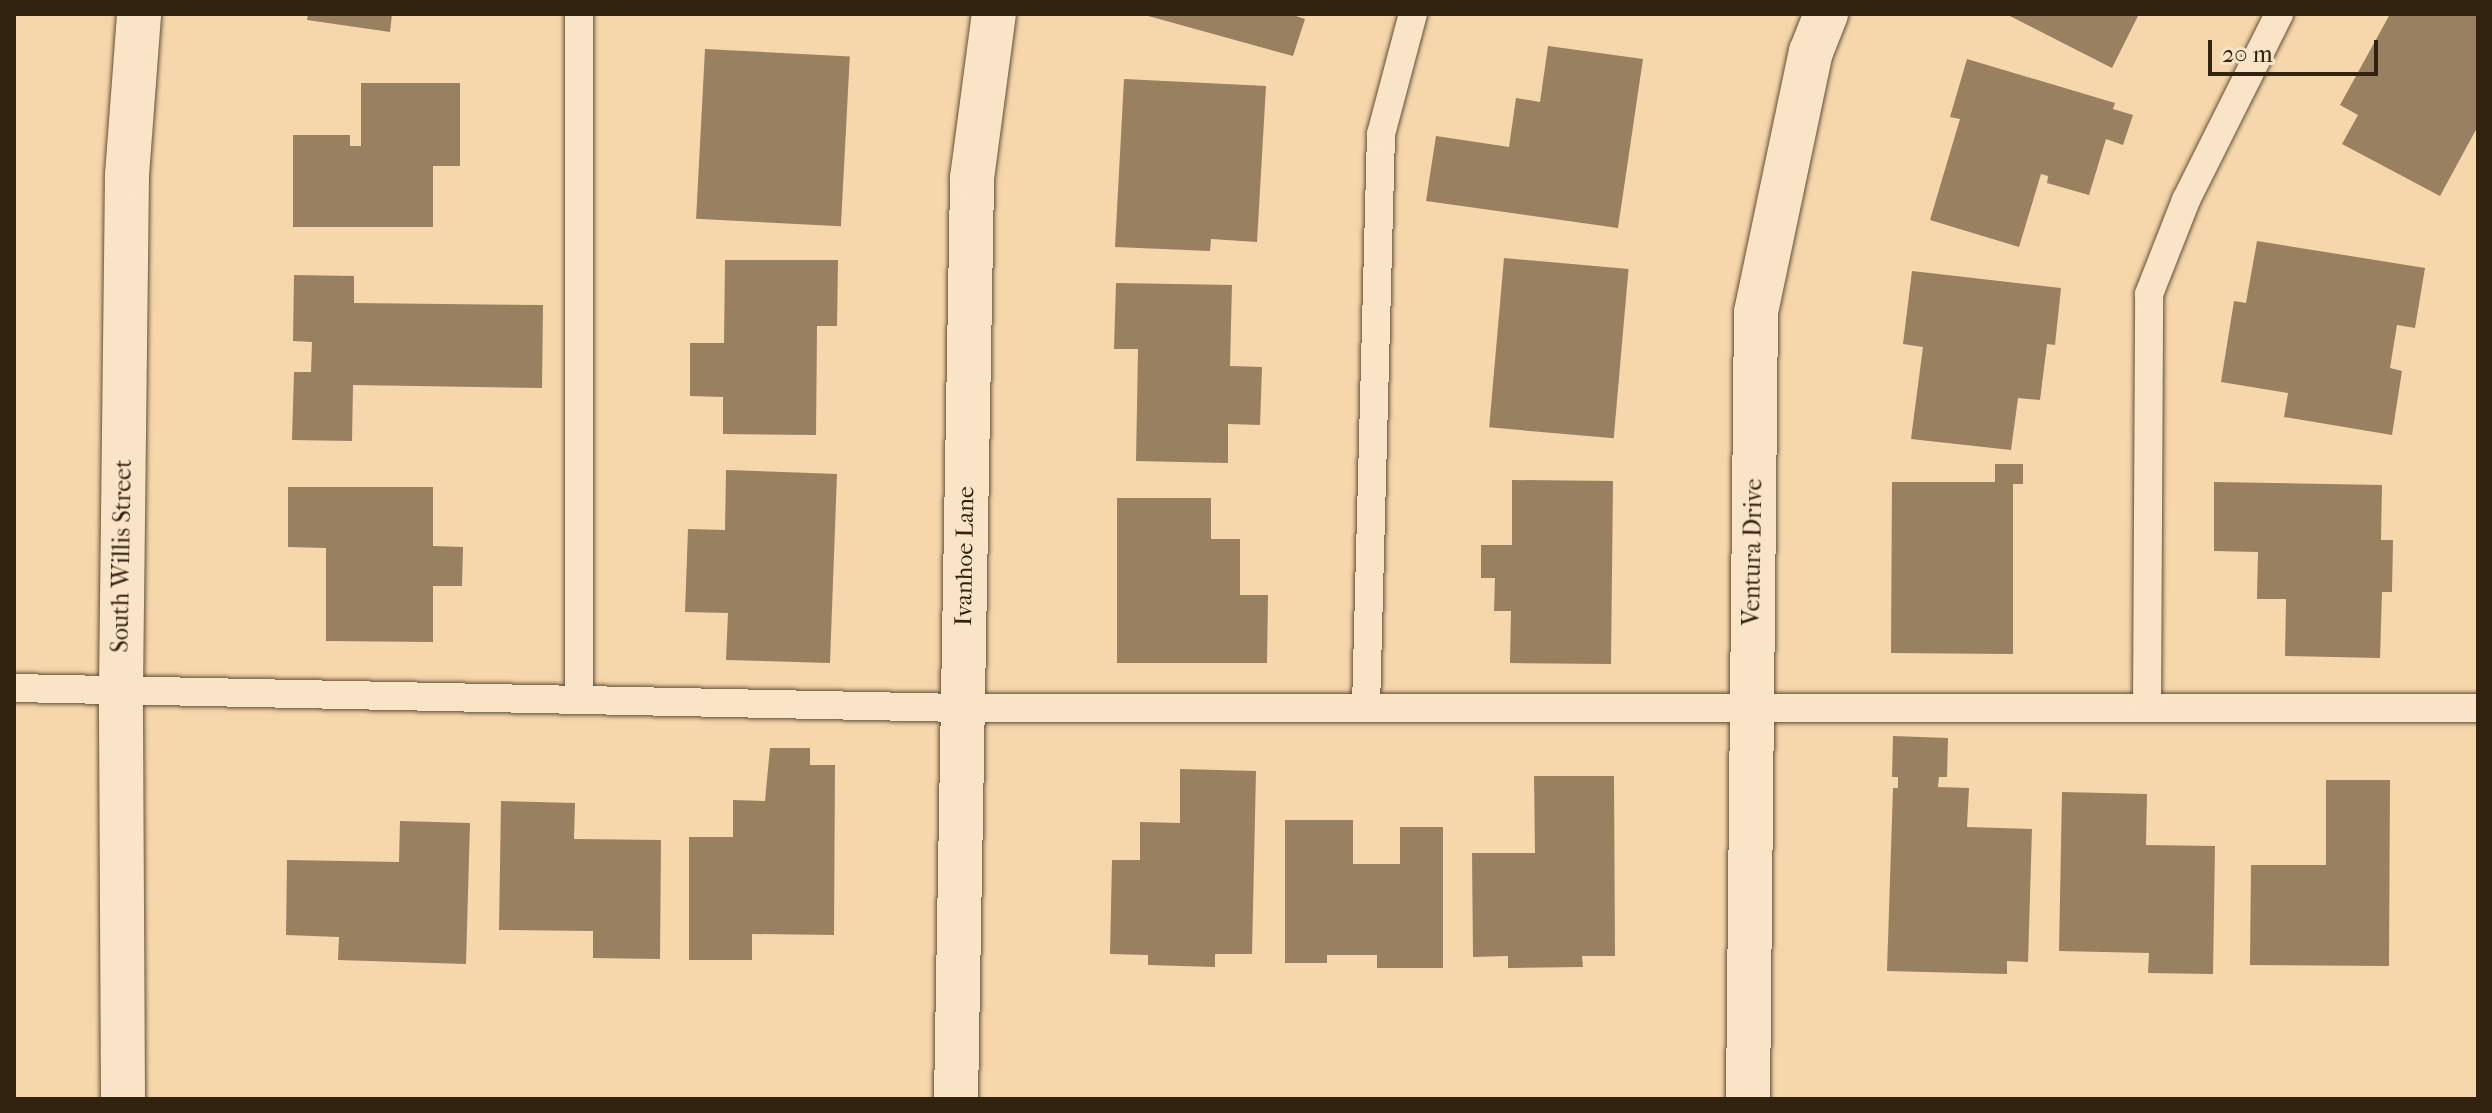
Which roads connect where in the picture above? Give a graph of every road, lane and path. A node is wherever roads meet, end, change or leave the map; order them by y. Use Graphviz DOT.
graph roads {
  1 [pos="139,14"];
  2 [pos="579,14"];
  3 [pos="994,14"];
  4 [pos="1413,14"];
  5 [pos="1826,14"];
  6 [pos="2279,14"];
  7 [pos="14,688"];
  8 [pos="121,689"];
  9 [pos="579,699"];
  10 [pos="1751,706"];
  11 [pos="1366,707"];
  12 [pos="2147,707"];
  13 [pos="962,708"];
  14 [pos="2478,708"];
  15 [pos="123,1099"];
  16 [pos="956,1099"];
  17 [pos="1748,1099"];
  1 -- 8 [label="street, South Willis Street"];
  2 -- 9 [label="lane"];
  3 -- 13 [label="street, Ivanhoe Lane"];
  4 -- 11 [label="lane"];
  5 -- 10 [label="street, Ventura Drive"];
  6 -- 12 [label="lane"];
  7 -- 8 [label="lane"];
  8 -- 9 [label="lane"];
  8 -- 15 [label="street, South Willis Street"];
  9 -- 13 [label="lane"];
  10 -- 11 [label="lane"];
  10 -- 12 [label="lane"];
  10 -- 17 [label="street, Ventura Drive"];
  11 -- 13 [label="lane"];
  12 -- 14 [label="lane"];
  13 -- 16 [label="street, Ivanhoe Lane"];
}
